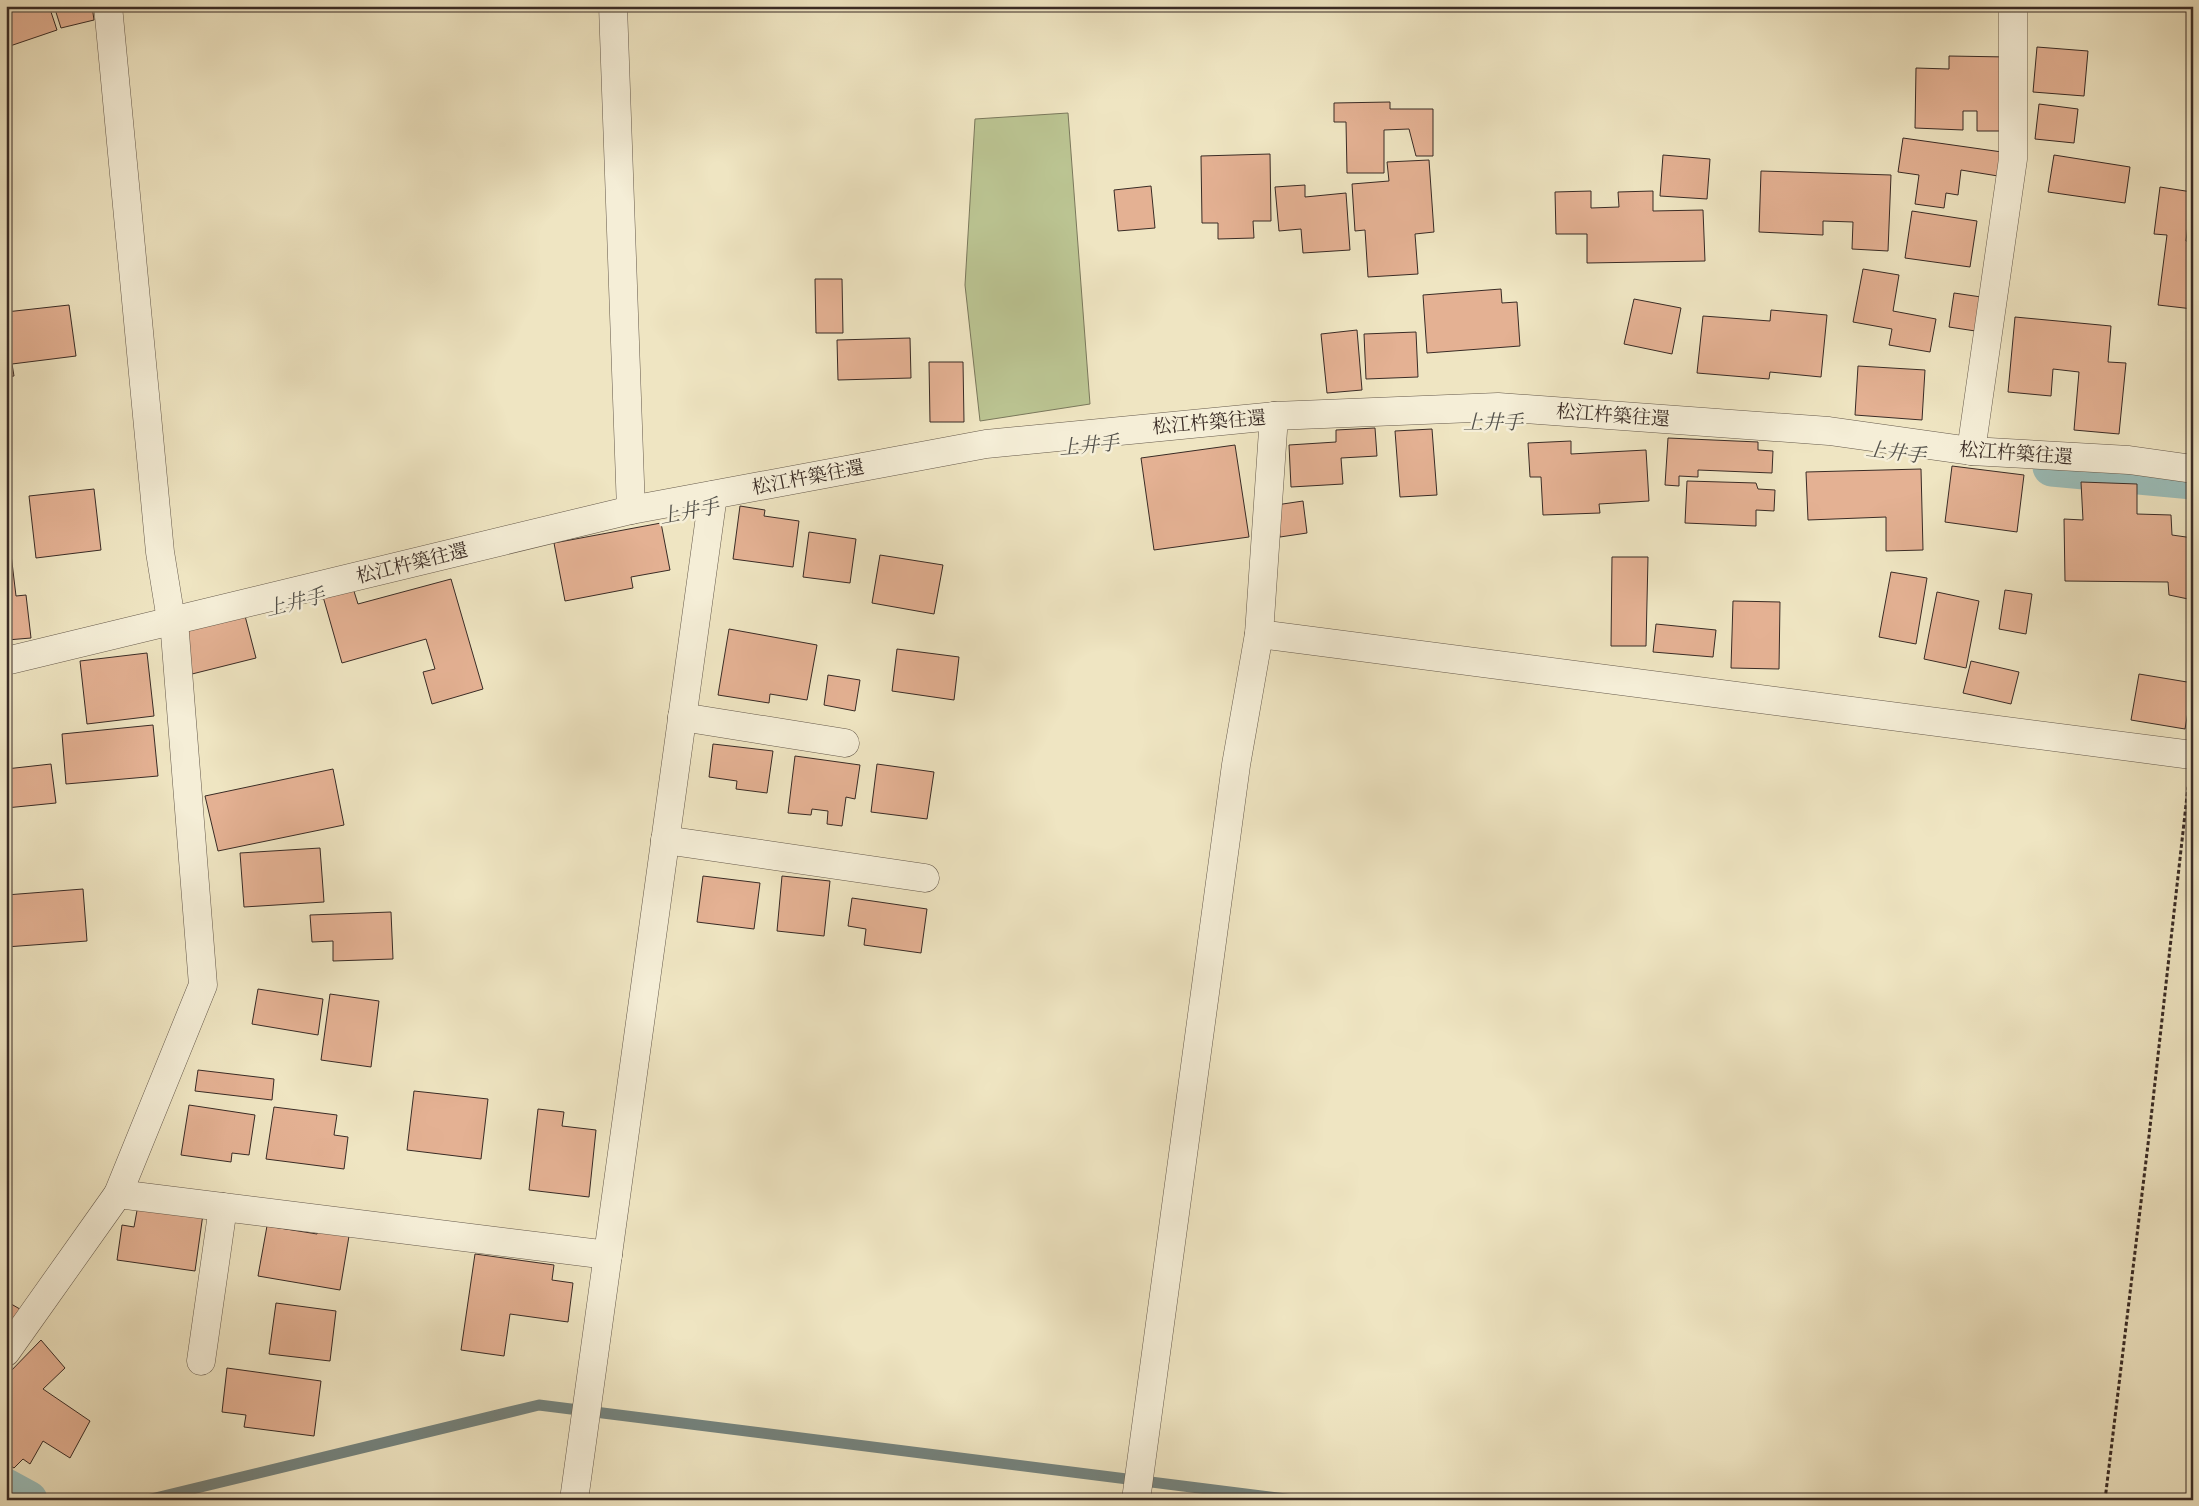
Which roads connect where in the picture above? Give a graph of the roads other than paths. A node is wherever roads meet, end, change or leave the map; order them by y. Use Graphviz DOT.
graph roads {
  1 [pos="108,6"];
  2 [pos="613,6"];
  3 [pos="2013,6"];
  4 [pos="1274,416"];
  5 [pos="1971,451"];
  6 [pos="2193,469"];
  7 [pos="713,495"];
  8 [pos="631,510"];
  9 [pos="173,621"];
  10 [pos="1259,634"];
  11 [pos="6,661"];
  12 [pos="682,717"];
  13 [pos="845,742"];
  14 [pos="2192,755"];
  15 [pos="665,840"];
  16 [pos="925,878"];
  17 [pos="118,1194"];
  18 [pos="222,1207"];
  19 [pos="608,1255"];
  20 [pos="6,1352"];
  21 [pos="201,1361"];
  22 [pos="574,1500"];
  23 [pos="1136,1500"];
  1 -- 9 [label="street"];
  2 -- 8 [label="street"];
  3 -- 5 [label="street"];
  4 -- 5 [label="street, 松江杵築往還"];
  4 -- 7 [label="street, 松江杵築往還"];
  4 -- 10 [label="street"];
  5 -- 6 [label="street, 松江杵築往還"];
  7 -- 8 [label="street, 松江杵築往還"];
  7 -- 12 [label="street"];
  8 -- 9 [label="street, 松江杵築往還"];
  9 -- 11 [label="street, 松江杵築往還"];
  9 -- 17 [label="street"];
  10 -- 14 [label="street"];
  10 -- 23 [label="street"];
  12 -- 13 [label="street"];
  12 -- 15 [label="street"];
  15 -- 16 [label="street"];
  15 -- 19 [label="street"];
  17 -- 18 [label="street"];
  17 -- 20 [label="street"];
  18 -- 19 [label="street"];
  18 -- 21 [label="street"];
  19 -- 22 [label="street"];
}
